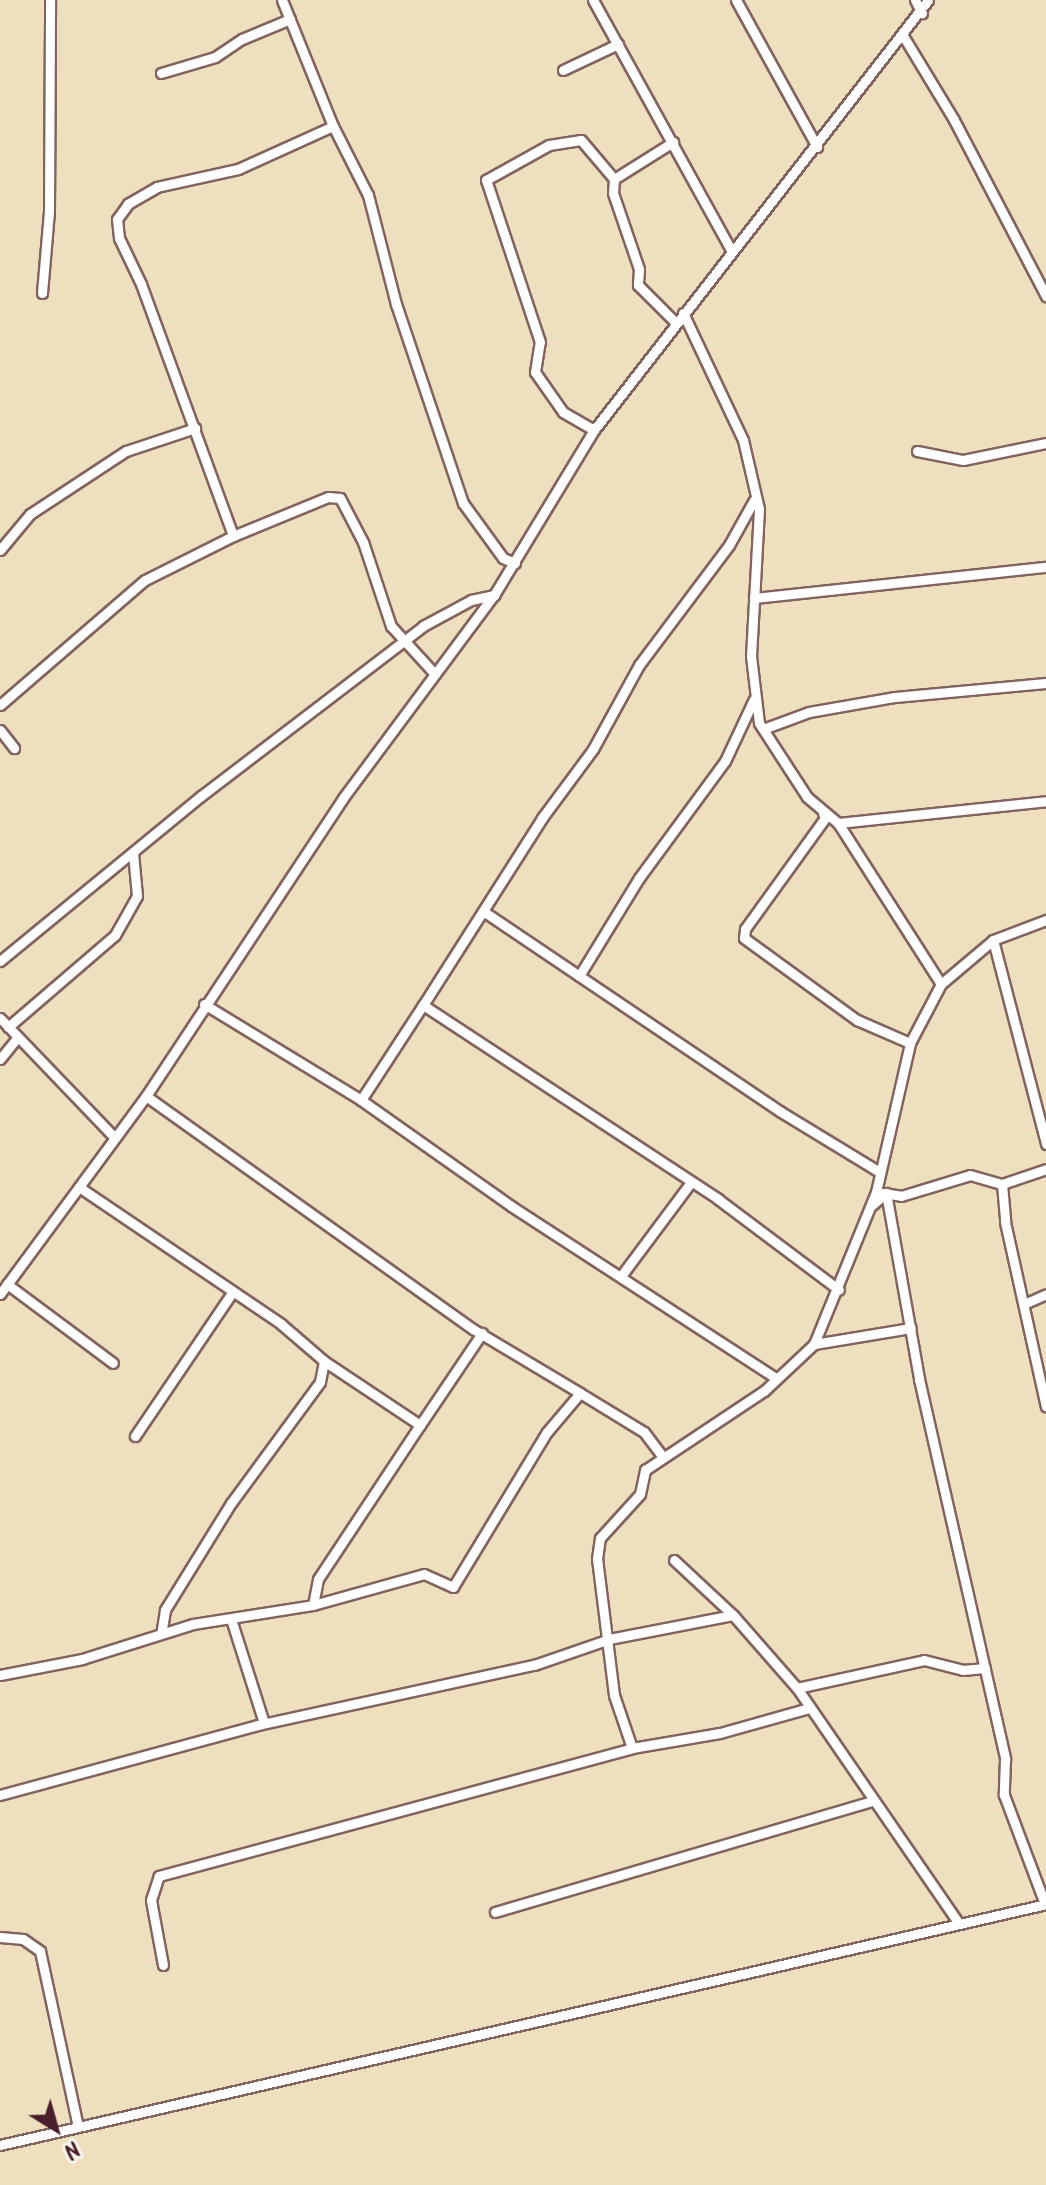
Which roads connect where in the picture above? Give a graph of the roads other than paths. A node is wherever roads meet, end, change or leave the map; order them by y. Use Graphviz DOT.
graph roads {
  1 [pos="50,0"];
  2 [pos="282,0"];
  3 [pos="593,0"];
  4 [pos="736,0"];
  5 [pos="915,0"];
  6 [pos="928,0"];
  7 [pos="922,13"];
  8 [pos="290,19"];
  9 [pos="902,34"];
  10 [pos="618,44"];
  11 [pos="563,70"];
  12 [pos="161,73"];
  13 [pos="333,126"];
  14 [pos="673,142"];
  15 [pos="817,147"];
  16 [pos="614,179"];
  17 [pos="731,250"];
  18 [pos="42,293"];
  19 [pos="1046,296"];
  20 [pos="683,313"];
  21 [pos="676,323"];
  22 [pos="195,428"];
  23 [pos="594,430"];
  24 [pos="1046,443"];
  25 [pos="917,451"];
  26 [pos="754,500"];
  27 [pos="233,536"];
  28 [pos="0,550"];
  29 [pos="515,563"];
  30 [pos="1046,567"];
  31 [pos="494,595"];
  32 [pos="754,598"];
  33 [pos="404,641"];
  34 [pos="435,674"];
  35 [pos="1046,683"];
  36 [pos="754,699"];
  37 [pos="0,705"];
  38 [pos="763,729"];
  39 [pos="0,730"];
  40 [pos="14,748"];
  41 [pos="1046,801"];
  42 [pos="823,813"];
  43 [pos="838,823"];
  44 [pos="133,853"];
  45 [pos="483,911"];
  46 [pos="1046,920"];
  47 [pos="993,940"];
  48 [pos="0,961"];
  49 [pos="579,976"];
  50 [pos="941,984"];
  51 [pos="204,1004"];
  52 [pos="423,1005"];
  53 [pos="0,1018"];
  54 [pos="8,1027"];
  55 [pos="18,1037"];
  56 [pos="910,1043"];
  57 [pos="0,1059"];
  58 [pos="146,1096"];
  59 [pos="361,1100"];
  60 [pos="114,1137"];
  61 [pos="1046,1144"];
  62 [pos="1046,1169"];
  63 [pos="878,1171"];
  64 [pos="691,1182"];
  65 [pos="1002,1184"];
  66 [pos="79,1187"];
  67 [pos="881,1193"];
  68 [pos="621,1276"];
  69 [pos="7,1284"];
  70 [pos="839,1290"];
  71 [pos="232,1293"];
  72 [pos="0,1294"];
  73 [pos="1046,1294"];
  74 [pos="1024,1304"];
  75 [pos="911,1328"];
  76 [pos="482,1333"];
  77 [pos="814,1344"];
  78 [pos="324,1361"];
  79 [pos="113,1363"];
  80 [pos="777,1379"];
  81 [pos="580,1393"];
  82 [pos="1046,1406"];
  83 [pos="420,1425"];
  84 [pos="135,1436"];
  85 [pos="663,1457"];
  86 [pos="674,1560"];
  87 [pos="313,1605"];
  88 [pos="733,1615"];
  89 [pos="231,1619"];
  90 [pos="161,1634"];
  91 [pos="609,1639"];
  92 [pos="985,1668"];
  93 [pos="0,1675"];
  94 [pos="797,1688"];
  95 [pos="809,1708"];
  96 [pos="264,1723"];
  97 [pos="632,1748"];
  98 [pos="0,1795"];
  99 [pos="872,1801"];
  100 [pos="1045,1904"];
  101 [pos="495,1912"];
  102 [pos="958,1922"];
  103 [pos="0,1937"];
  104 [pos="163,1965"];
  105 [pos="78,2127"];
  106 [pos="0,2145"];
  1 -- 18 [label="street"];
  2 -- 8 [label="street"];
  3 -- 10 [label="street"];
  4 -- 15 [label="street"];
  5 -- 7 [label="street"];
  6 -- 7 [label="street"];
  7 -- 9 [label="street"];
  8 -- 12 [label="street"];
  8 -- 13 [label="street"];
  9 -- 15 [label="street"];
  9 -- 19 [label="street"];
  10 -- 11 [label="street"];
  10 -- 14 [label="street"];
  13 -- 22 [label="street"];
  13 -- 29 [label="street"];
  14 -- 16 [label="street"];
  14 -- 17 [label="street"];
  15 -- 17 [label="street"];
  16 -- 21 [label="street"];
  16 -- 23 [label="street"];
  17 -- 20 [label="street"];
  20 -- 21 [label="street"];
  20 -- 26 [label="street"];
  21 -- 23 [label="street"];
  22 -- 27 [label="street"];
  22 -- 28 [label="street"];
  23 -- 29 [label="street"];
  24 -- 25 [label="street"];
  26 -- 32 [label="street"];
  26 -- 45 [label="street"];
  27 -- 33 [label="street"];
  27 -- 37 [label="street"];
  29 -- 31 [label="street"];
  30 -- 32 [label="street"];
  31 -- 33 [label="street"];
  31 -- 34 [label="street"];
  32 -- 36 [label="street"];
  33 -- 34 [label="street"];
  33 -- 44 [label="street"];
  34 -- 51 [label="street"];
  35 -- 38 [label="street"];
  36 -- 38 [label="street"];
  36 -- 49 [label="street"];
  38 -- 42 [label="street"];
  39 -- 40 [label="street"];
  41 -- 43 [label="street"];
  42 -- 43 [label="street"];
  42 -- 56 [label="street"];
  43 -- 50 [label="street"];
  44 -- 48 [label="street"];
  44 -- 54 [label="street"];
  45 -- 49 [label="street"];
  45 -- 52 [label="street"];
  46 -- 47 [label="street"];
  47 -- 50 [label="street"];
  47 -- 61 [label="street"];
  49 -- 63 [label="street"];
  50 -- 56 [label="street"];
  51 -- 58 [label="street"];
  51 -- 59 [label="street"];
  52 -- 59 [label="street"];
  52 -- 64 [label="street"];
  53 -- 54 [label="street"];
  54 -- 55 [label="street"];
  55 -- 57 [label="street"];
  55 -- 60 [label="street"];
  56 -- 63 [label="street"];
  58 -- 60 [label="street"];
  58 -- 76 [label="street"];
  59 -- 68 [label="street"];
  60 -- 66 [label="street"];
  62 -- 65 [label="street"];
  63 -- 67 [label="street"];
  64 -- 68 [label="street"];
  64 -- 70 [label="street"];
  65 -- 67 [label="street"];
  65 -- 74 [label="street"];
  66 -- 69 [label="street"];
  66 -- 71 [label="street"];
  67 -- 70 [label="street"];
  67 -- 75 [label="street"];
  68 -- 80 [label="street"];
  69 -- 72 [label="street"];
  69 -- 79 [label="street"];
  70 -- 77 [label="street"];
  71 -- 78 [label="street"];
  71 -- 84 [label="street"];
  73 -- 74 [label="street"];
  74 -- 82 [label="street"];
  75 -- 77 [label="street"];
  75 -- 92 [label="street"];
  76 -- 81 [label="street"];
  76 -- 83 [label="street"];
  77 -- 80 [label="street"];
  78 -- 83 [label="street"];
  78 -- 90 [label="street"];
  80 -- 85 [label="street"];
  81 -- 85 [label="street"];
  81 -- 87 [label="street"];
  83 -- 87 [label="street"];
  85 -- 91 [label="street"];
  86 -- 88 [label="street"];
  87 -- 89 [label="street"];
  88 -- 91 [label="street"];
  88 -- 94 [label="street"];
  89 -- 90 [label="street"];
  89 -- 96 [label="street"];
  90 -- 93 [label="street"];
  91 -- 96 [label="street"];
  91 -- 97 [label="street"];
  92 -- 94 [label="street"];
  92 -- 100 [label="street"];
  94 -- 95 [label="street"];
  95 -- 97 [label="street"];
  95 -- 99 [label="street"];
  96 -- 98 [label="street"];
  97 -- 104 [label="street"];
  99 -- 101 [label="street"];
  99 -- 102 [label="street"];
  100 -- 102 [label="street"];
  102 -- 105 [label="street"];
  103 -- 105 [label="street"];
  105 -- 106 [label="street"];
}
